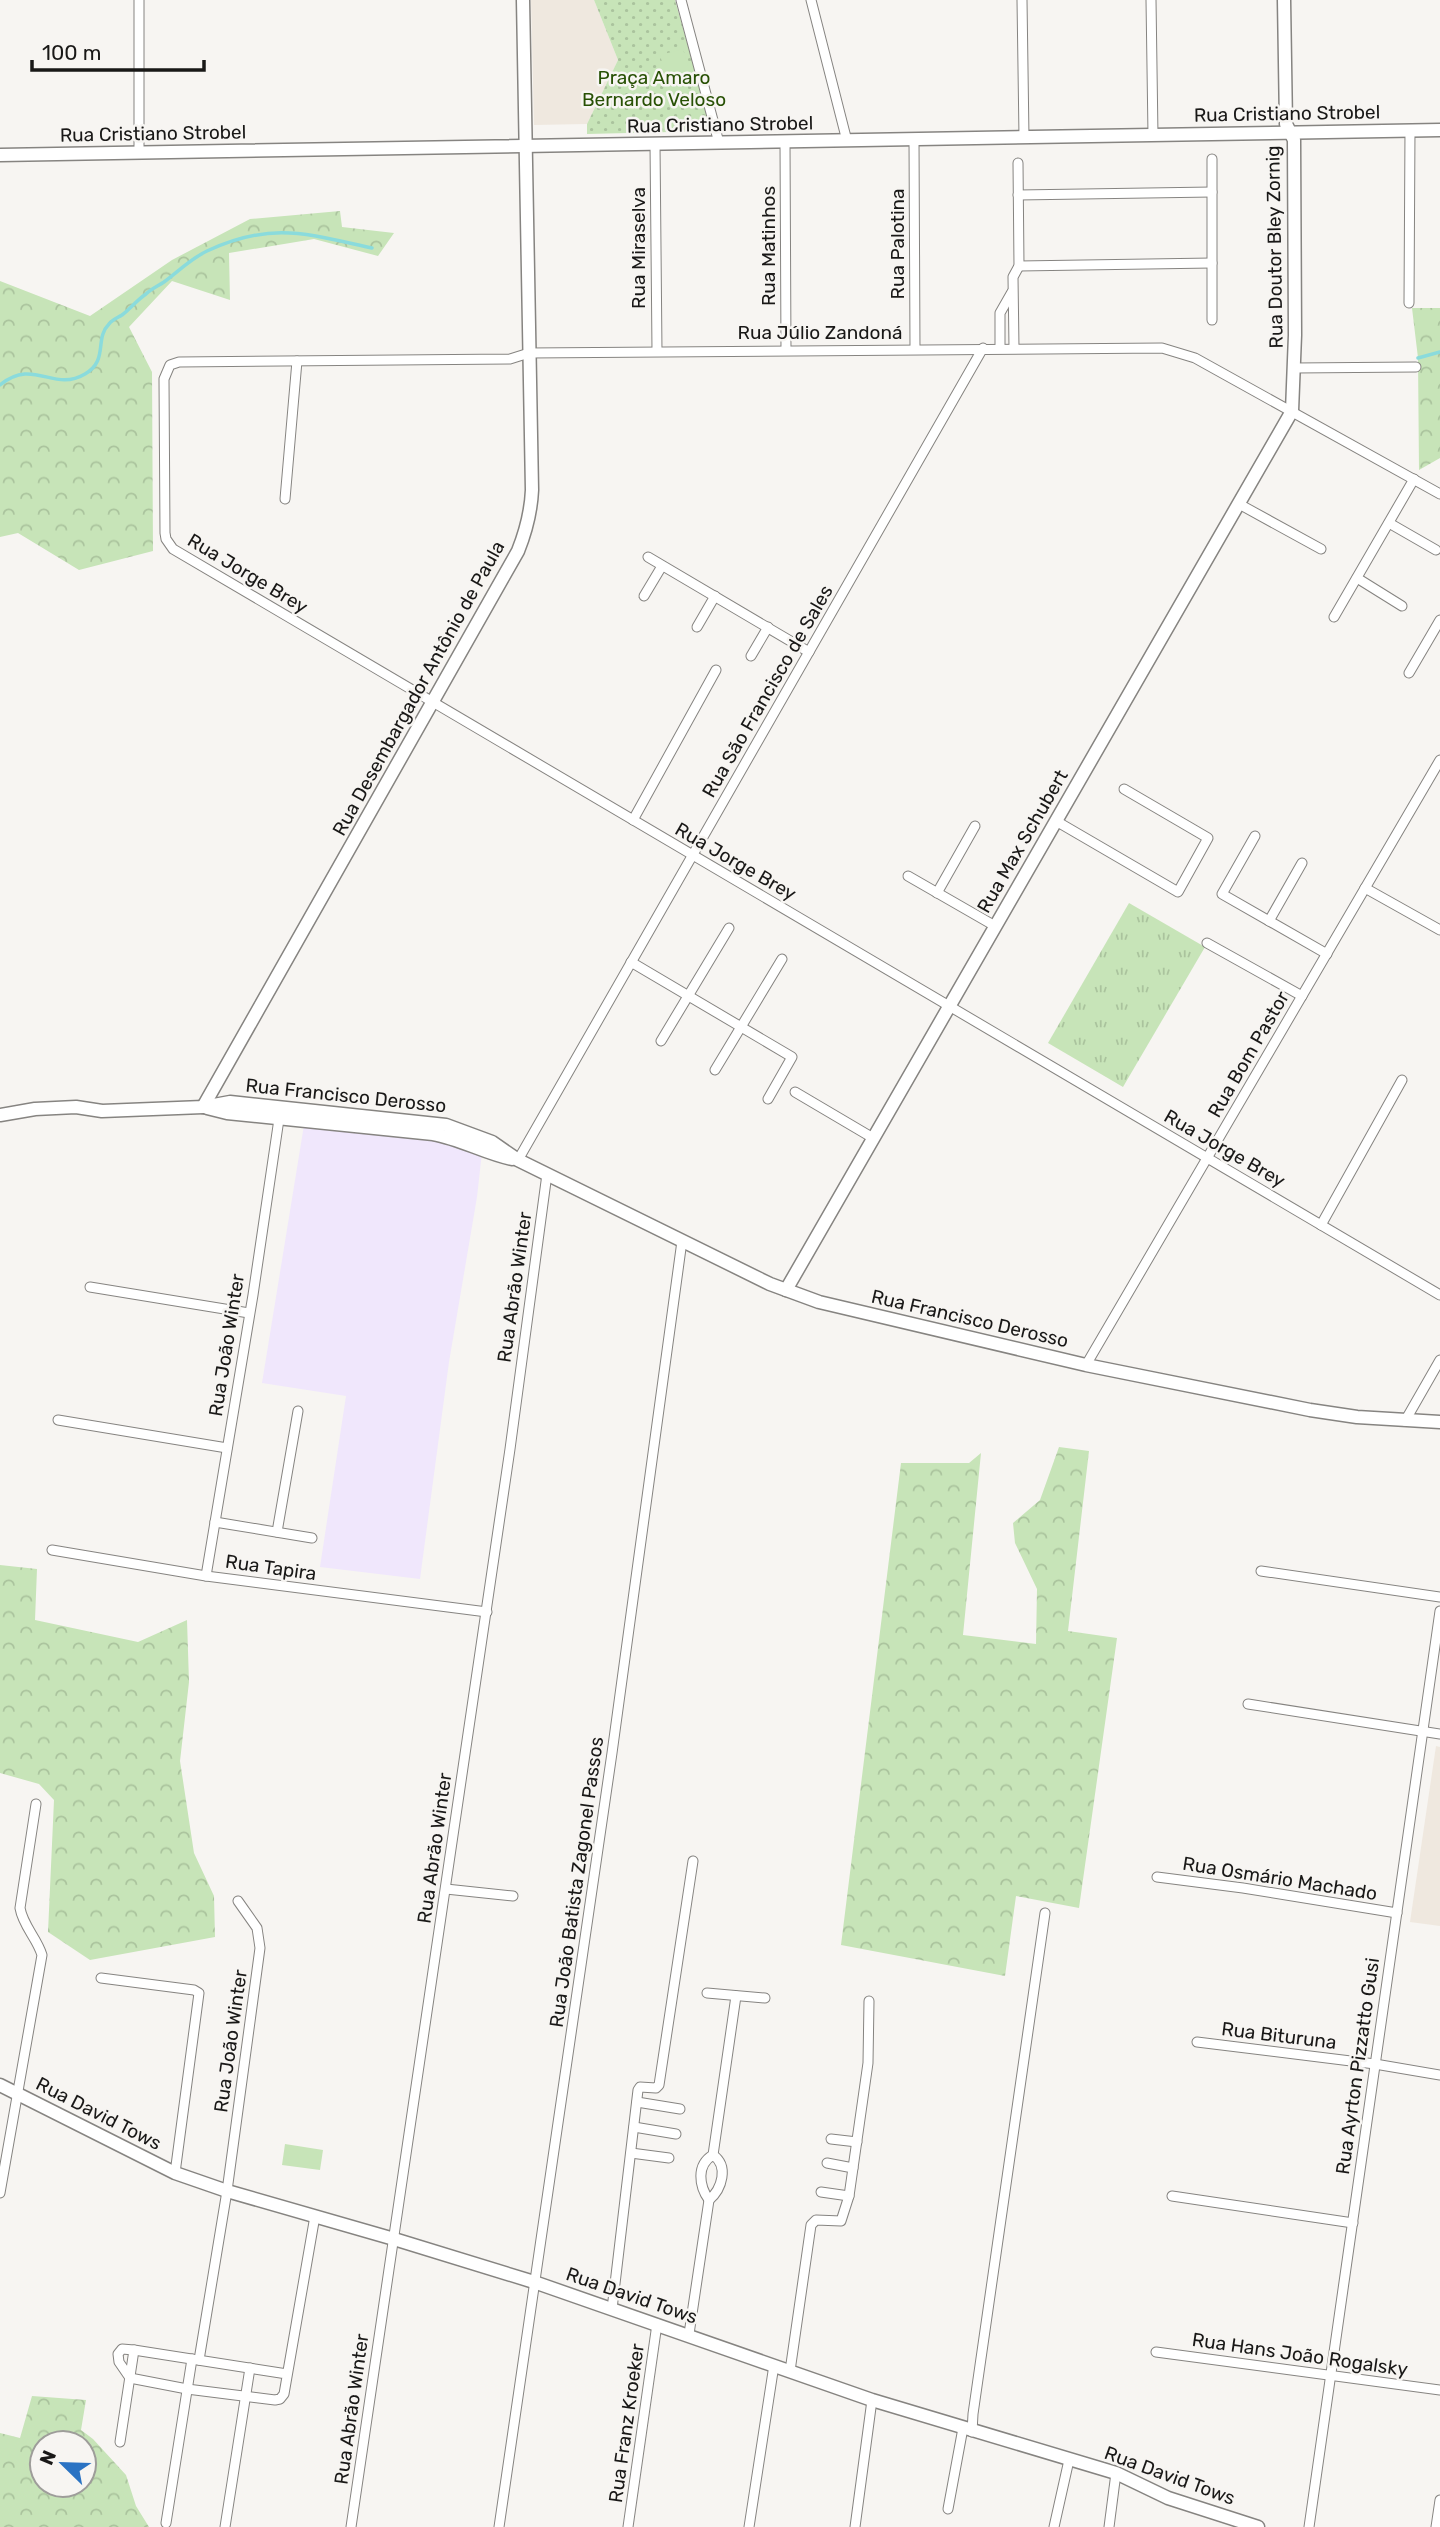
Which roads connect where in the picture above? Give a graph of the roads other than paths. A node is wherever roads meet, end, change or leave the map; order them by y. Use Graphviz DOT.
graph roads {
  1 [pos="139,0"];
  2 [pos="523,0"];
  3 [pos="681,0"];
  4 [pos="811,0"];
  5 [pos="1022,0"];
  6 [pos="1151,0"];
  7 [pos="1284,0"];
  8 [pos="1409,130"];
  9 [pos="1440,130"];
  10 [pos="1290,132"];
  11 [pos="1153,135"];
  12 [pos="1024,137"];
  13 [pos="914,139"];
  14 [pos="847,141"];
  15 [pos="785,142"];
  16 [pos="719,143"];
  17 [pos="655,144"];
  18 [pos="526,146"];
  19 [pos="139,153"];
  20 [pos="0,155"];
  21 [pos="1212,159"];
  22 [pos="1018,163"];
  23 [pos="1212,192"];
  24 [pos="1018,195"];
  25 [pos="1212,263"];
  26 [pos="1019,266"];
  27 [pos="1013,290"];
  28 [pos="1409,303"];
  29 [pos="1212,320"];
  30 [pos="983,348"];
  31 [pos="1000,348"];
  32 [pos="1014,348"];
  33 [pos="915,349"];
  34 [pos="786,350"];
  35 [pos="657,351"];
  36 [pos="529,352"];
  37 [pos="297,361"];
  38 [pos="1416,367"];
  39 [pos="1294,368"];
  40 [pos="167,369"];
  41 [pos="1292,411"];
  42 [pos="1414,479"];
  43 [pos="1440,494"];
  44 [pos="285,499"];
  45 [pos="1239,504"];
  46 [pos="1389,523"];
  47 [pos="1321,549"];
  48 [pos="1436,550"];
  49 [pos="648,557"];
  50 [pos="662,566"];
  51 [pos="1357,578"];
  52 [pos="645,596"];
  53 [pos="715,596"];
  54 [pos="1402,606"];
  55 [pos="1334,617"];
  56 [pos="1440,620"];
  57 [pos="698,627"];
  58 [pos="768,627"];
  59 [pos="809,652"];
  60 [pos="751,656"];
  61 [pos="716,670"];
  62 [pos="1409,673"];
  63 [pos="432,702"];
  64 [pos="1440,760"];
  65 [pos="1124,789"];
  66 [pos="633,820"];
  67 [pos="1056,821"];
  68 [pos="975,826"];
  69 [pos="1255,836"];
  70 [pos="692,855"];
  71 [pos="1302,863"];
  72 [pos="908,876"];
  73 [pos="1365,888"];
  74 [pos="937,893"];
  75 [pos="1269,921"];
  76 [pos="995,926"];
  77 [pos="729,928"];
  78 [pos="1440,930"];
  79 [pos="1208,943"];
  80 [pos="1327,954"];
  81 [pos="782,959"];
  82 [pos="631,962"];
  83 [pos="688,995"];
  84 [pos="1302,996"];
  85 [pos="949,1006"];
  86 [pos="741,1027"];
  87 [pos="661,1041"];
  88 [pos="715,1070"];
  89 [pos="1402,1080"];
  90 [pos="795,1092"];
  91 [pos="768,1099"];
  92 [pos="203,1107"];
  93 [pos="0,1115"];
  94 [pos="279,1119"];
  95 [pos="873,1138"];
  96 [pos="1207,1158"];
  97 [pos="518,1160"];
  98 [pos="547,1174"];
  99 [pos="1321,1225"];
  100 [pos="682,1241"];
  101 [pos="90,1287"];
  102 [pos="786,1290"];
  103 [pos="1440,1295"];
  104 [pos="249,1313"];
  105 [pos="1440,1360"];
  106 [pos="1086,1365"];
  107 [pos="298,1411"];
  108 [pos="58,1420"];
  109 [pos="1405,1420"];
  110 [pos="1440,1422"];
  111 [pos="227,1448"];
  112 [pos="215,1522"];
  113 [pos="277,1532"];
  114 [pos="312,1538"];
  115 [pos="52,1550"];
  116 [pos="1261,1571"];
  117 [pos="206,1576"];
  118 [pos="1440,1597"];
  119 [pos="1440,1611"];
  120 [pos="487,1612"];
  121 [pos="1248,1704"];
  122 [pos="1423,1731"];
  123 [pos="1440,1734"];
  124 [pos="36,1804"];
  125 [pos="693,1861"];
  126 [pos="1157,1877"];
  127 [pos="446,1889"];
  128 [pos="513,1896"];
  129 [pos="238,1901"];
  130 [pos="1045,1913"];
  131 [pos="1397,1913"];
  132 [pos="101,1978"];
  133 [pos="707,1993"];
  134 [pos="736,1996"];
  135 [pos="765,1998"];
  136 [pos="869,2001"];
  137 [pos="1197,2042"];
  138 [pos="1376,2064"];
  139 [pos="1440,2075"];
  140 [pos="0,2085"];
  141 [pos="18,2094"];
  142 [pos="637,2102"];
  143 [pos="680,2109"];
  144 [pos="634,2127"];
  145 [pos="676,2134"];
  146 [pos="831,2138"];
  147 [pos="857,2142"];
  148 [pos="631,2153"];
  149 [pos="713,2155"];
  150 [pos="669,2158"];
  151 [pos="827,2163"];
  152 [pos="853,2168"];
  153 [pos="176,2174"];
  154 [pos="227,2191"];
  155 [pos="821,2192"];
  156 [pos="0,2193"];
  157 [pos="849,2196"];
  158 [pos="1172,2196"];
  159 [pos="709,2200"];
  160 [pos="315,2216"];
  161 [pos="1353,2223"];
  162 [pos="394,2239"];
  163 [pos="534,2282"];
  164 [pos="612,2309"];
  165 [pos="657,2325"];
  166 [pos="689,2334"];
  167 [pos="134,2350"];
  168 [pos="1156,2352"];
  169 [pos="196,2360"];
  170 [pos="774,2365"];
  171 [pos="250,2368"];
  172 [pos="790,2371"];
  173 [pos="287,2374"];
  174 [pos="1331,2376"];
  175 [pos="130,2378"];
  176 [pos="187,2389"];
  177 [pos="1440,2390"];
  178 [pos="245,2397"];
  179 [pos="872,2400"];
  180 [pos="967,2430"];
  181 [pos="120,2442"];
  182 [pos="1069,2460"];
  183 [pos="1116,2473"];
  184 [pos="1440,2500"];
  185 [pos="948,2508"];
  186 [pos="166,2524"];
  187 [pos="225,2527"];
  188 [pos="351,2527"];
  189 [pos="499,2527"];
  190 [pos="628,2527"];
  191 [pos="749,2527"];
  192 [pos="855,2527"];
  193 [pos="1054,2527"];
  194 [pos="1110,2527"];
  195 [pos="1258,2527"];
  196 [pos="1309,2527"];
  197 [pos="1436,2527"];
  1 -- 19 [label="street"];
  2 -- 18 [label="main road, Rua Desembargador Antônio de Paula"];
  3 -- 16 [label="street"];
  4 -- 14 [label="street"];
  5 -- 12 [label="street"];
  6 -- 11 [label="street"];
  7 -- 10 [label="main road, Rua Doutor Bley Zornig"];
  8 -- 9 [label="main road, Rua Cristiano Strobel"];
  8 -- 10 [label="main road, Rua Cristiano Strobel"];
  8 -- 28 [label="street"];
  10 -- 11 [label="main road, Rua Cristiano Strobel"];
  10 -- 39 [label="main road, Rua Doutor Bley Zornig"];
  11 -- 12 [label="main road, Rua Cristiano Strobel"];
  12 -- 13 [label="main road, Rua Cristiano Strobel"];
  13 -- 14 [label="main road, Rua Cristiano Strobel"];
  13 -- 33 [label="street, Rua Palotina"];
  14 -- 15 [label="main road, Rua Cristiano Strobel"];
  15 -- 16 [label="main road, Rua Cristiano Strobel"];
  15 -- 34 [label="street, Rua Matinhos"];
  16 -- 17 [label="main road, Rua Cristiano Strobel"];
  17 -- 18 [label="main road, Rua Cristiano Strobel"];
  17 -- 35 [label="street, Rua Miraselva"];
  18 -- 19 [label="main road, Rua Cristiano Strobel"];
  18 -- 36 [label="main road, Rua Desembargador Antônio de Paula"];
  19 -- 20 [label="main road, Rua Cristiano Strobel"];
  21 -- 23 [label="street"];
  22 -- 24 [label="street"];
  23 -- 24 [label="street"];
  23 -- 25 [label="street"];
  24 -- 26 [label="street"];
  25 -- 26 [label="street"];
  25 -- 29 [label="street"];
  26 -- 27 [label="street"];
  27 -- 31 [label="street"];
  27 -- 32 [label="street"];
  30 -- 31 [label="street, Rua Júlio Zandoná"];
  30 -- 33 [label="street, Rua Júlio Zandoná"];
  30 -- 59 [label="street, Rua São Francisco de Sales"];
  31 -- 32 [label="street, Rua Júlio Zandoná"];
  32 -- 41 [label="street, Rua Júlio Zandoná"];
  33 -- 34 [label="street, Rua Júlio Zandoná"];
  34 -- 35 [label="street, Rua Júlio Zandoná"];
  35 -- 36 [label="street, Rua Júlio Zandoná"];
  36 -- 37 [label="street, Rua Júlio Zandoná"];
  36 -- 63 [label="main road, Rua Desembargador Antônio de Paula"];
  37 -- 40 [label="street, Rua Júlio Zandoná"];
  37 -- 44 [label="street"];
  38 -- 39 [label="street"];
  39 -- 41 [label="main road, Rua Doutor Bley Zornig"];
  40 -- 63 [label="street, Rua Jorge Brey"];
  41 -- 42 [label="street, Rua Júlio Zandoná"];
  41 -- 45 [label="main road, Rua Max Schubert"];
  42 -- 43 [label="street, Rua Júlio Zandoná"];
  42 -- 46 [label="street"];
  45 -- 47 [label="street"];
  45 -- 67 [label="main road, Rua Max Schubert"];
  46 -- 48 [label="street"];
  46 -- 51 [label="street"];
  49 -- 50 [label="street"];
  50 -- 52 [label="street"];
  50 -- 53 [label="street"];
  51 -- 54 [label="street"];
  51 -- 55 [label="street"];
  53 -- 57 [label="street"];
  53 -- 58 [label="street"];
  56 -- 62 [label="street"];
  58 -- 59 [label="street"];
  58 -- 60 [label="street"];
  59 -- 70 [label="street, Rua São Francisco de Sales"];
  61 -- 66 [label="street"];
  63 -- 66 [label="street, Rua Jorge Brey"];
  63 -- 92 [label="main road, Rua Desembargador Antônio de Paula"];
  64 -- 73 [label="street, Rua Bom Pastor"];
  65 -- 67 [label="street"];
  66 -- 70 [label="street, Rua Jorge Brey"];
  67 -- 76 [label="main road, Rua Max Schubert"];
  68 -- 74 [label="street"];
  69 -- 75 [label="street"];
  70 -- 82 [label="street, Rua São Francisco de Sales"];
  70 -- 85 [label="street, Rua Jorge Brey"];
  71 -- 75 [label="street"];
  72 -- 74 [label="street"];
  73 -- 78 [label="street"];
  73 -- 80 [label="street, Rua Bom Pastor"];
  74 -- 76 [label="street"];
  75 -- 80 [label="street"];
  76 -- 85 [label="main road, Rua Max Schubert"];
  77 -- 83 [label="street"];
  79 -- 84 [label="street"];
  80 -- 84 [label="street, Rua Bom Pastor"];
  81 -- 86 [label="street"];
  82 -- 83 [label="street"];
  82 -- 97 [label="street, Rua São Francisco de Sales"];
  83 -- 86 [label="street"];
  83 -- 87 [label="street"];
  84 -- 96 [label="street, Rua Bom Pastor"];
  85 -- 95 [label="main road, Rua Max Schubert"];
  85 -- 96 [label="street, Rua Jorge Brey"];
  86 -- 88 [label="street"];
  86 -- 91 [label="street"];
  89 -- 99 [label="street"];
  90 -- 95 [label="street"];
  92 -- 93 [label="main road, Rua Francisco Derosso"];
  92 -- 94 [label="main road, Rua Francisco Derosso"];
  92 -- 97 [label="main road, Rua Francisco Derosso"];
  94 -- 97 [label="main road, Rua Francisco Derosso"];
  94 -- 104 [label="street, Rua João Winter"];
  95 -- 102 [label="main road, Rua Max Schubert"];
  96 -- 99 [label="street, Rua Jorge Brey"];
  96 -- 106 [label="street, Rua Bom Pastor"];
  97 -- 98 [label="main road, Rua Francisco Derosso"];
  98 -- 100 [label="main road, Rua Francisco Derosso"];
  98 -- 120 [label="street, Rua Abrão Winter"];
  99 -- 103 [label="street, Rua Jorge Brey"];
  100 -- 102 [label="main road, Rua Francisco Derosso"];
  100 -- 163 [label="street, Rua João Batista Zagonel Passos"];
  101 -- 104 [label="street"];
  102 -- 106 [label="main road, Rua Francisco Derosso"];
  104 -- 111 [label="street, Rua João Winter"];
  105 -- 109 [label="street"];
  106 -- 109 [label="main road, Rua Francisco Derosso"];
  107 -- 113 [label="street"];
  108 -- 111 [label="street"];
  109 -- 110 [label="main road, Rua Francisco Derosso"];
  111 -- 112 [label="street, Rua João Winter"];
  112 -- 113 [label="street"];
  112 -- 117 [label="street, Rua João Winter"];
  113 -- 114 [label="street"];
  115 -- 117 [label="street, Rua Tapira"];
  116 -- 118 [label="street"];
  117 -- 120 [label="street, Rua Tapira"];
  119 -- 122 [label="street, Rua Ayrton Pizzatto Gusi"];
  120 -- 127 [label="street, Rua Abrão Winter"];
  121 -- 122 [label="street"];
  122 -- 123 [label="street"];
  122 -- 131 [label="street, Rua Ayrton Pizzatto Gusi"];
  124 -- 141 [label="street"];
  125 -- 142 [label="street"];
  126 -- 131 [label="street, Rua Osmário Machado"];
  127 -- 128 [label="street"];
  127 -- 162 [label="street, Rua Abrão Winter"];
  129 -- 154 [label="street, Rua João Winter"];
  130 -- 180 [label="street"];
  131 -- 138 [label="street, Rua Ayrton Pizzatto Gusi"];
  132 -- 153 [label="street"];
  133 -- 134 [label="street"];
  134 -- 135 [label="street"];
  134 -- 149 [label="street"];
  136 -- 147 [label="street"];
  137 -- 138 [label="street, Rua Bituruna"];
  138 -- 139 [label="street, Rua Bituruna"];
  138 -- 161 [label="street, Rua Ayrton Pizzatto Gusi"];
  140 -- 141 [label="main road, Rua David Tows"];
  141 -- 153 [label="main road, Rua David Tows"];
  141 -- 156 [label="street"];
  142 -- 143 [label="street"];
  142 -- 144 [label="street"];
  144 -- 145 [label="street"];
  144 -- 148 [label="street"];
  146 -- 147 [label="street"];
  147 -- 152 [label="street"];
  148 -- 150 [label="street"];
  148 -- 164 [label="street"];
  149 -- 159 [label="street"];
  149 -- 159 [label="street"];
  151 -- 152 [label="street"];
  152 -- 157 [label="street"];
  153 -- 154 [label="main road, Rua David Tows"];
  154 -- 160 [label="main road, Rua David Tows"];
  154 -- 169 [label="street, Rua João Winter"];
  155 -- 157 [label="street"];
  157 -- 172 [label="street"];
  158 -- 161 [label="street"];
  159 -- 166 [label="street"];
  160 -- 162 [label="main road, Rua David Tows"];
  160 -- 173 [label="street"];
  161 -- 174 [label="street, Rua Ayrton Pizzatto Gusi"];
  162 -- 163 [label="main road, Rua David Tows"];
  162 -- 188 [label="street, Rua Abrão Winter"];
  163 -- 164 [label="main road, Rua David Tows"];
  163 -- 189 [label="street, Rua João Batista Zagonel Passos"];
  164 -- 165 [label="main road, Rua David Tows"];
  165 -- 166 [label="main road, Rua David Tows"];
  165 -- 190 [label="street, Rua Franz Kroeker"];
  166 -- 170 [label="main road, Rua David Tows"];
  167 -- 169 [label="street"];
  167 -- 175 [label="street"];
  167 -- 175 [label="street"];
  168 -- 174 [label="street, Rua Hans João Rogalsky"];
  169 -- 171 [label="street"];
  169 -- 176 [label="street, Rua João Winter"];
  170 -- 172 [label="main road, Rua David Tows"];
  170 -- 191 [label="street"];
  171 -- 173 [label="street"];
  171 -- 178 [label="street"];
  172 -- 179 [label="main road, Rua David Tows"];
  173 -- 178 [label="street"];
  174 -- 177 [label="street, Rua Hans João Rogalsky"];
  174 -- 196 [label="street, Rua Ayrton Pizzatto Gusi"];
  175 -- 176 [label="street"];
  175 -- 181 [label="street"];
  176 -- 178 [label="street"];
  176 -- 186 [label="street, Rua João Winter"];
  178 -- 187 [label="street"];
  179 -- 180 [label="main road, Rua David Tows"];
  179 -- 192 [label="street"];
  180 -- 182 [label="main road, Rua David Tows"];
  180 -- 185 [label="street"];
  182 -- 183 [label="main road, Rua David Tows"];
  182 -- 193 [label="street"];
  183 -- 194 [label="street"];
  183 -- 195 [label="main road, Rua David Tows"];
  184 -- 197 [label="street"];
}
